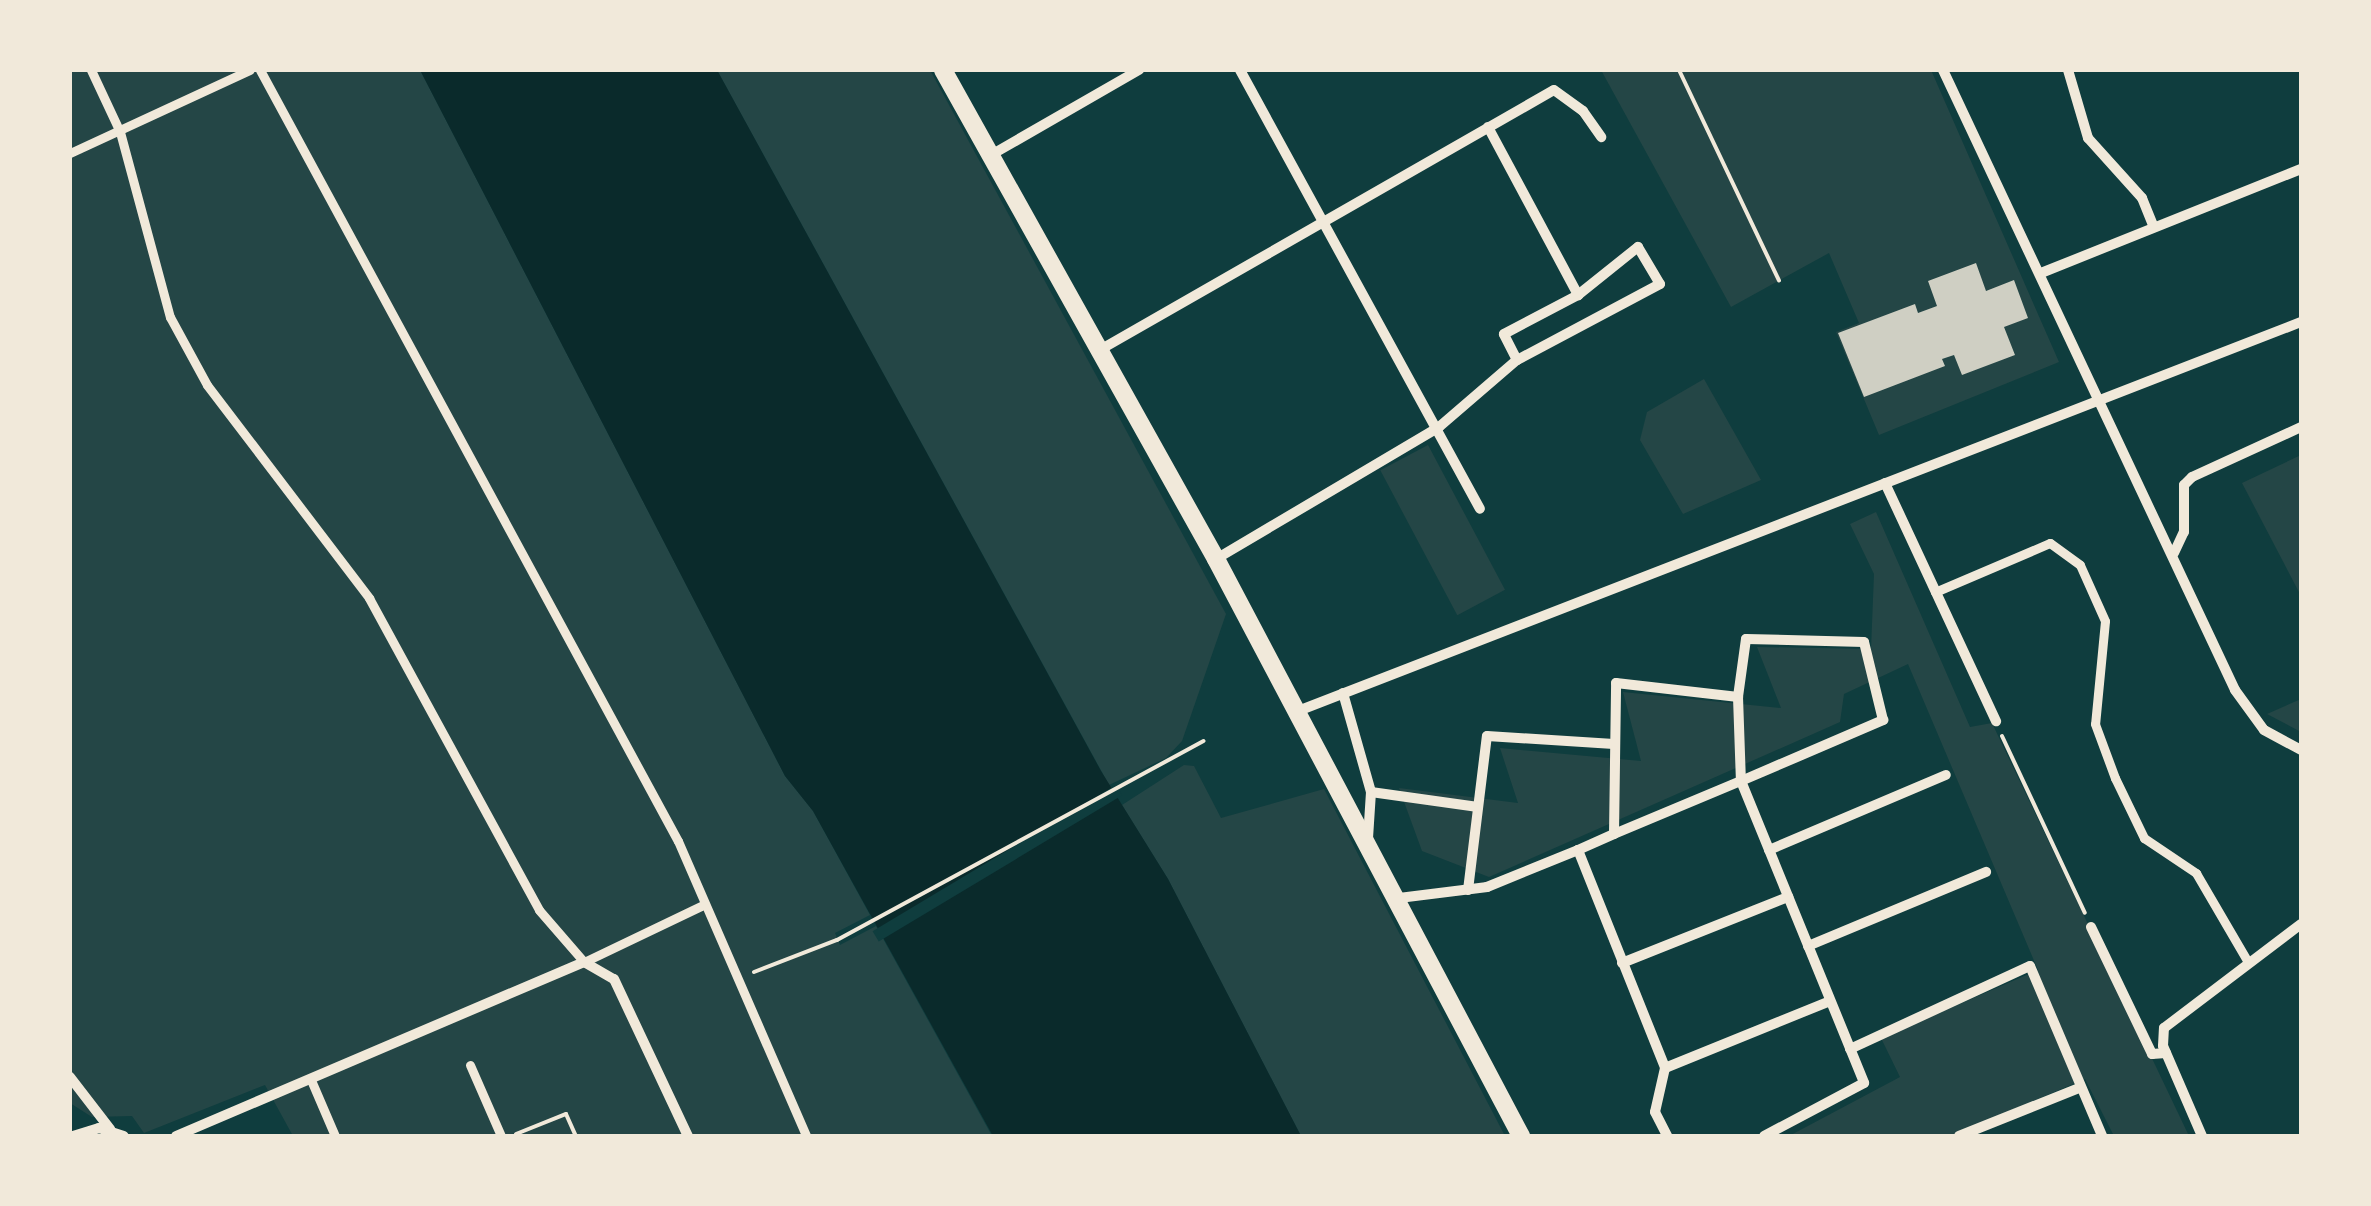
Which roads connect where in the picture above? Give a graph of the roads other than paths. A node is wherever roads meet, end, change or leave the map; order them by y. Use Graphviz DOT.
graph roads {
  1 [pos="91,70"];
  2 [pos="250,70"];
  3 [pos="260,70"];
  4 [pos="943,70"];
  5 [pos="1139,70"];
  6 [pos="1240,70"];
  7 [pos="1943,70"];
  8 [pos="2068,70"];
  9 [pos="1488,127"];
  10 [pos="120,132"];
  11 [pos="1602,137"];
  12 [pos="70,153"];
  13 [pos="990,155"];
  14 [pos="2301,168"];
  15 [pos="1322,223"];
  16 [pos="2154,227"];
  17 [pos="2041,273"];
  18 [pos="1578,295"];
  19 [pos="2301,322"];
  20 [pos="1098,351"];
  21 [pos="1517,360"];
  22 [pos="2102,401"];
  23 [pos="1439,427"];
  24 [pos="2301,427"];
  25 [pos="1885,483"];
  26 [pos="1480,509"];
  27 [pos="2174,554"];
  28 [pos="1216,559"];
  29 [pos="1935,592"];
  30 [pos="1343,692"];
  31 [pos="1738,697"];
  32 [pos="1298,711"];
  33 [pos="1996,722"];
  34 [pos="1614,744"];
  35 [pos="2301,750"];
  36 [pos="1946,775"];
  37 [pos="1741,780"];
  38 [pos="1372,792"];
  39 [pos="1478,807"];
  40 [pos="1614,834"];
  41 [pos="1368,840"];
  42 [pos="1578,850"];
  43 [pos="1769,850"];
  44 [pos="1986,872"];
  45 [pos="1468,890"];
  46 [pos="1788,897"];
  47 [pos="1400,898"];
  48 [pos="701,906"];
  49 [pos="2301,924"];
  50 [pos="2091,927"];
  51 [pos="1808,946"];
  52 [pos="584,962"];
  53 [pos="2248,962"];
  54 [pos="1622,964"];
  55 [pos="1830,1000"];
  56 [pos="1850,1049"];
  57 [pos="2166,1053"];
  58 [pos="470,1065"];
  59 [pos="1665,1068"];
  60 [pos="70,1076"];
  61 [pos="312,1080"];
  62 [pos="2079,1088"];
  63 [pos="110,1129"];
  64 [pos="1988,1131"];
  65 [pos="73,1136"];
  66 [pos="124,1136"];
  67 [pos="176,1136"];
  68 [pos="334,1136"];
  69 [pos="501,1136"];
  70 [pos="688,1136"];
  71 [pos="806,1136"];
  72 [pos="1522,1136"];
  73 [pos="1667,1136"];
  74 [pos="1764,1136"];
  75 [pos="1959,1136"];
  76 [pos="2102,1136"];
  77 [pos="2202,1136"];
  1 -- 10 [label="street"];
  2 -- 10 [label="street"];
  3 -- 48 [label="street"];
  4 -- 13 [label="street"];
  5 -- 13 [label="street"];
  6 -- 15 [label="street"];
  7 -- 17 [label="street"];
  8 -- 16 [label="street"];
  9 -- 11 [label="street"];
  9 -- 15 [label="street"];
  9 -- 18 [label="street"];
  10 -- 12 [label="street"];
  10 -- 52 [label="street"];
  13 -- 20 [label="street"];
  14 -- 16 [label="street"];
  15 -- 20 [label="street"];
  15 -- 23 [label="street"];
  16 -- 17 [label="street"];
  17 -- 22 [label="street"];
  18 -- 21 [label="street"];
  18 -- 21 [label="street"];
  19 -- 22 [label="street"];
  20 -- 28 [label="street"];
  21 -- 23 [label="street"];
  22 -- 25 [label="street"];
  22 -- 27 [label="street"];
  23 -- 26 [label="street"];
  23 -- 28 [label="street"];
  24 -- 27 [label="street"];
  25 -- 29 [label="street"];
  25 -- 30 [label="street"];
  27 -- 35 [label="street"];
  28 -- 32 [label="street"];
  29 -- 33 [label="street"];
  29 -- 53 [label="street"];
  30 -- 32 [label="street"];
  30 -- 38 [label="street"];
  31 -- 34 [label="street"];
  31 -- 37 [label="street"];
  31 -- 37 [label="street"];
  32 -- 41 [label="street"];
  34 -- 39 [label="street"];
  34 -- 40 [label="street"];
  36 -- 43 [label="street"];
  37 -- 40 [label="street"];
  37 -- 43 [label="street"];
  38 -- 39 [label="street"];
  38 -- 41 [label="street"];
  39 -- 45 [label="street"];
  40 -- 42 [label="street"];
  41 -- 47 [label="street"];
  42 -- 45 [label="street"];
  42 -- 54 [label="street"];
  43 -- 46 [label="street"];
  44 -- 51 [label="street"];
  45 -- 47 [label="street"];
  46 -- 51 [label="street"];
  46 -- 54 [label="street"];
  47 -- 72 [label="street"];
  48 -- 52 [label="street"];
  48 -- 71 [label="street"];
  49 -- 53 [label="street"];
  50 -- 57 [label="street"];
  51 -- 55 [label="street"];
  52 -- 61 [label="street"];
  52 -- 70 [label="street"];
  53 -- 57 [label="street"];
  54 -- 59 [label="street"];
  55 -- 56 [label="street"];
  55 -- 59 [label="street"];
  56 -- 62 [label="street"];
  56 -- 74 [label="street"];
  57 -- 77 [label="street"];
  58 -- 69 [label="street"];
  59 -- 73 [label="street"];
  60 -- 63 [label="street"];
  61 -- 67 [label="street"];
  61 -- 68 [label="street"];
  62 -- 64 [label="street"];
  62 -- 76 [label="street"];
  63 -- 65 [label="street"];
  63 -- 66 [label="street"];
  64 -- 75 [label="street"];
}
